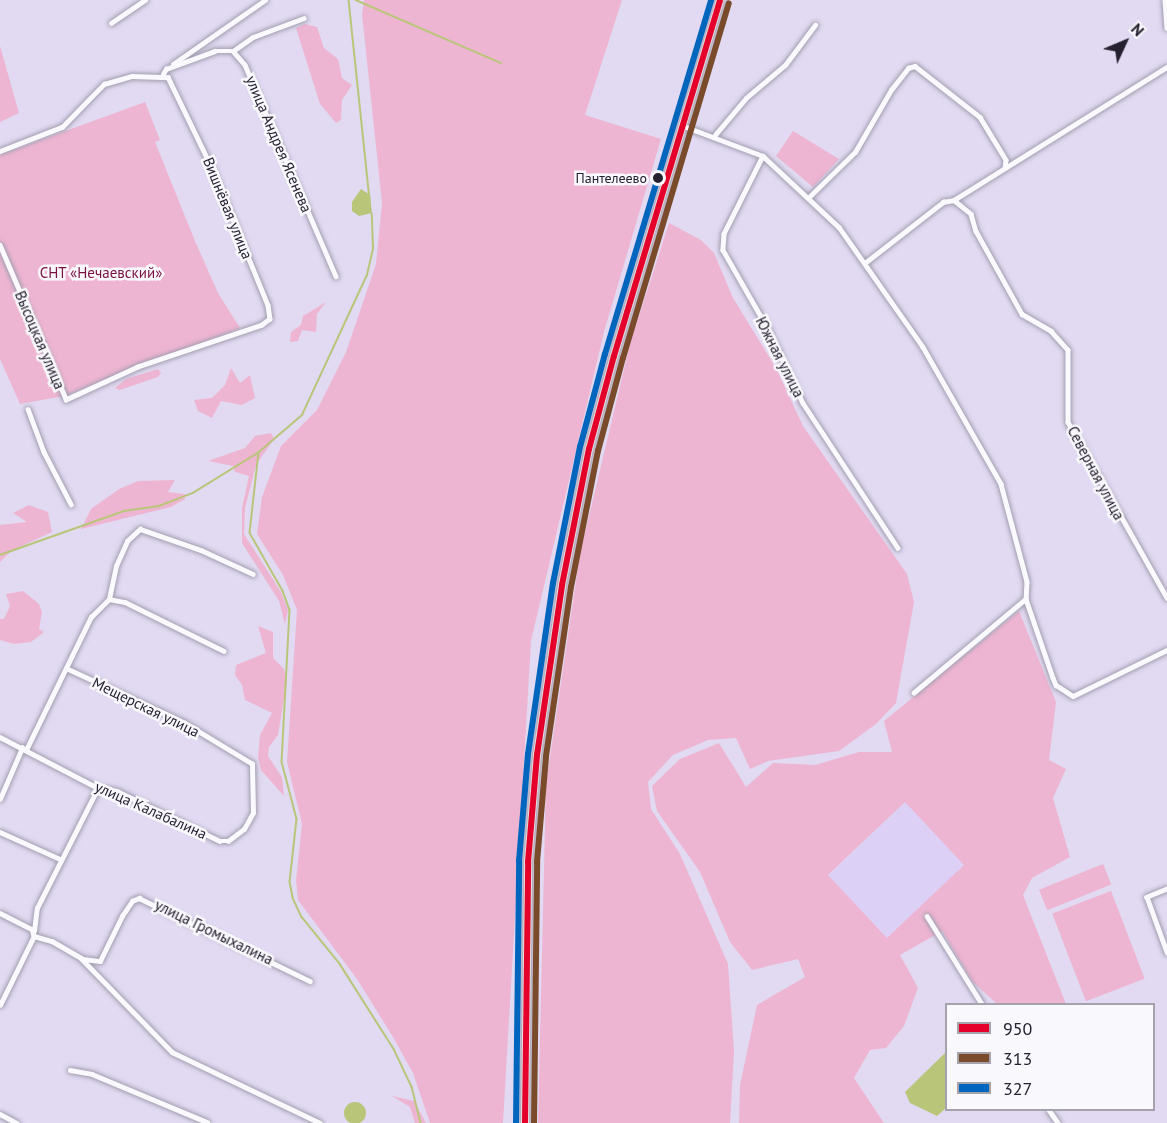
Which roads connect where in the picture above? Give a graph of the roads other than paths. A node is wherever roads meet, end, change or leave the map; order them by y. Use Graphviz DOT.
graph roads {
  1 [pos="145,0"];
  2 [pos="265,0"];
  3 [pos="720,0"];
  4 [pos="1164,0"];
  5 [pos="304,18"];
  6 [pos="111,23"];
  7 [pos="815,25"];
  8 [pos="1167,28"];
  9 [pos="233,51"];
  10 [pos="1167,67"];
  11 [pos="165,72"];
  12 [pos="681,125"];
  13 [pos="715,135"];
  14 [pos="0,151"];
  15 [pos="763,156"];
  16 [pos="1005,168"];
  17 [pos="810,196"];
  18 [pos="954,200"];
  19 [pos="0,246"];
  20 [pos="866,262"];
  21 [pos="336,276"];
  22 [pos="66,400"];
  23 [pos="28,409"];
  24 [pos="71,504"];
  25 [pos="898,549"];
  26 [pos="253,574"];
  27 [pos="1026,598"];
  28 [pos="1167,598"];
  29 [pos="109,599"];
  30 [pos="1167,650"];
  31 [pos="224,651"];
  32 [pos="67,669"];
  33 [pos="914,693"];
  34 [pos="0,737"];
  35 [pos="24,749"];
  36 [pos="253,768"];
  37 [pos="98,788"];
  38 [pos="0,799"];
  39 [pos="0,832"];
  40 [pos="60,859"];
  41 [pos="1167,889"];
  42 [pos="0,913"];
  43 [pos="927,916"];
  44 [pos="34,934"];
  45 [pos="1167,952"];
  46 [pos="81,957"];
  47 [pos="310,981"];
  48 [pos="981,1003"];
  49 [pos="0,1005"];
  50 [pos="70,1070"];
  51 [pos="0,1114"];
  52 [pos="207,1122"];
  53 [pos="17,1123"];
  54 [pos="320,1123"];
  55 [pos="525,1123"];
  1 -- 6 [label="street"];
  2 -- 11 [label="street"];
  3 -- 12 [label="main road"];
  4 -- 8 [label="street"];
  5 -- 9 [label="street"];
  7 -- 13 [label="street"];
  9 -- 11 [label="street"];
  9 -- 21 [label="street, улица Андрея Ясенева"];
  10 -- 16 [label="street"];
  11 -- 14 [label="street"];
  11 -- 22 [label="street, Вишнёвая улица"];
  12 -- 13 [label="street"];
  12 -- 55 [label="main road"];
  13 -- 15 [label="street"];
  15 -- 17 [label="street"];
  15 -- 25 [label="street, Южная улица"];
  16 -- 17 [label="street"];
  16 -- 18 [label="street"];
  17 -- 20 [label="street"];
  18 -- 20 [label="street"];
  18 -- 28 [label="street, Северная улица"];
  19 -- 22 [label="street, Высоцкая улица"];
  20 -- 27 [label="street"];
  23 -- 24 [label="street"];
  26 -- 29 [label="street"];
  27 -- 30 [label="street"];
  27 -- 33 [label="street"];
  29 -- 31 [label="street"];
  29 -- 32 [label="street"];
  32 -- 35 [label="street"];
  32 -- 36 [label="street, Мещерская улица"];
  34 -- 35 [label="street, улица Калабалина"];
  35 -- 37 [label="street, улица Калабалина"];
  35 -- 38 [label="street"];
  36 -- 37 [label="street, улица Калабалина"];
  37 -- 40 [label="street"];
  39 -- 40 [label="street"];
  40 -- 44 [label="street"];
  41 -- 45 [label="street"];
  42 -- 44 [label="street"];
  43 -- 48 [label="street"];
  44 -- 46 [label="street"];
  44 -- 49 [label="street"];
  46 -- 47 [label="street, улица Громыхалина"];
  46 -- 54 [label="street"];
  50 -- 52 [label="street"];
  51 -- 53 [label="street"];
}
